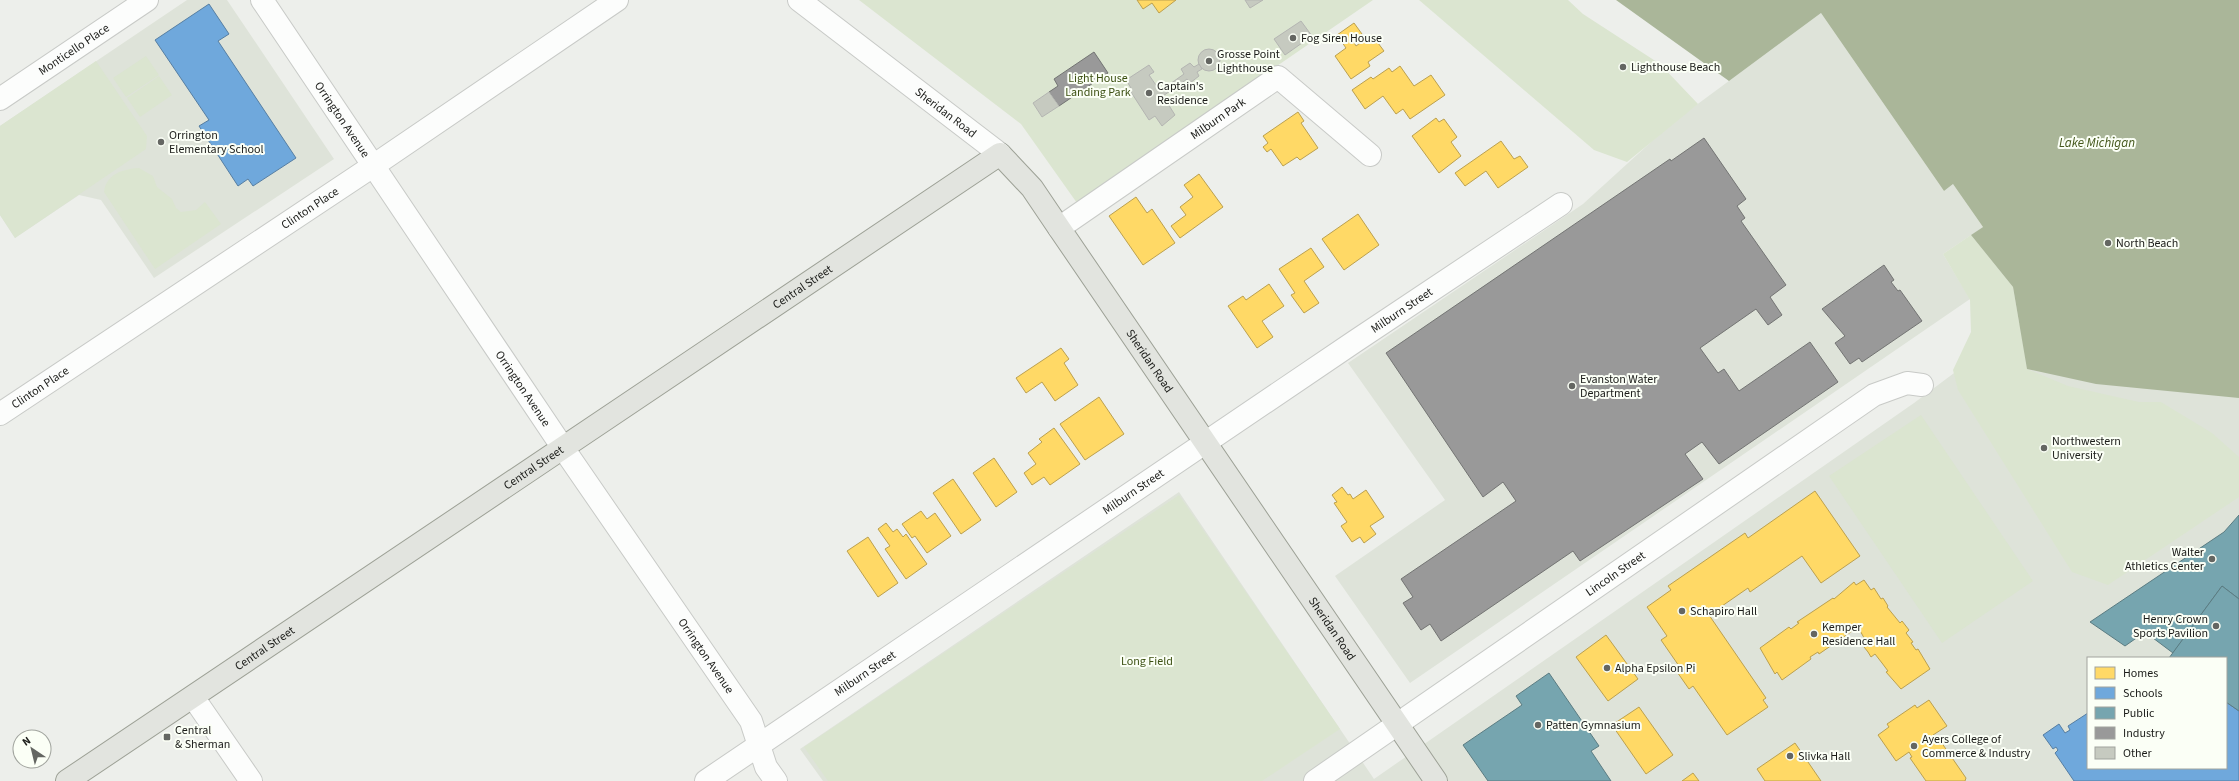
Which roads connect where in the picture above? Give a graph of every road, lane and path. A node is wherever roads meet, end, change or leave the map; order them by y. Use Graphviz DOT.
graph roads {
  1 [pos="147,0"];
  2 [pos="262,0"];
  3 [pos="617,0"];
  4 [pos="799,0"];
  5 [pos="0,99"];
  6 [pos="1000,154"];
  7 [pos="1370,155"];
  8 [pos="373,166"];
  9 [pos="1561,204"];
  10 [pos="1059,228"];
  11 [pos="1922,385"];
  12 [pos="0,414"];
  13 [pos="1205,442"];
  14 [pos="563,448"];
  15 [pos="193,697"];
  16 [pos="1398,724"];
  17 [pos="759,744"];
  18 [pos="67,781"];
  19 [pos="251,781"];
  20 [pos="706,781"];
  21 [pos="776,781"];
  22 [pos="1315,781"];
  23 [pos="1436,781"];
  1 -- 5 [label="street, Monticello Place"];
  2 -- 8 [label="street, Orrington Avenue"];
  3 -- 8 [label="street, Clinton Place"];
  4 -- 6 [label="street, Sheridan Road"];
  6 -- 10 [label="main road, Sheridan Road"];
  6 -- 14 [label="main road, Central Street"];
  7 -- 10 [label="street, Milburn Park"];
  8 -- 12 [label="street, Clinton Place"];
  8 -- 14 [label="street, Orrington Avenue"];
  9 -- 13 [label="street, Milburn Street"];
  10 -- 13 [label="main road, Sheridan Road"];
  11 -- 16 [label="street, Lincoln Street"];
  13 -- 16 [label="main road, Sheridan Road"];
  13 -- 17 [label="street, Milburn Street"];
  14 -- 15 [label="main road, Central Street"];
  14 -- 17 [label="street, Orrington Avenue"];
  15 -- 18 [label="main road, Central Street"];
  15 -- 19 [label="street"];
  16 -- 22 [label="street, Lincoln Street"];
  16 -- 23 [label="main road, Sheridan Road"];
  17 -- 20 [label="street, Milburn Street"];
  17 -- 21 [label="street, Orrington Avenue"];
}
